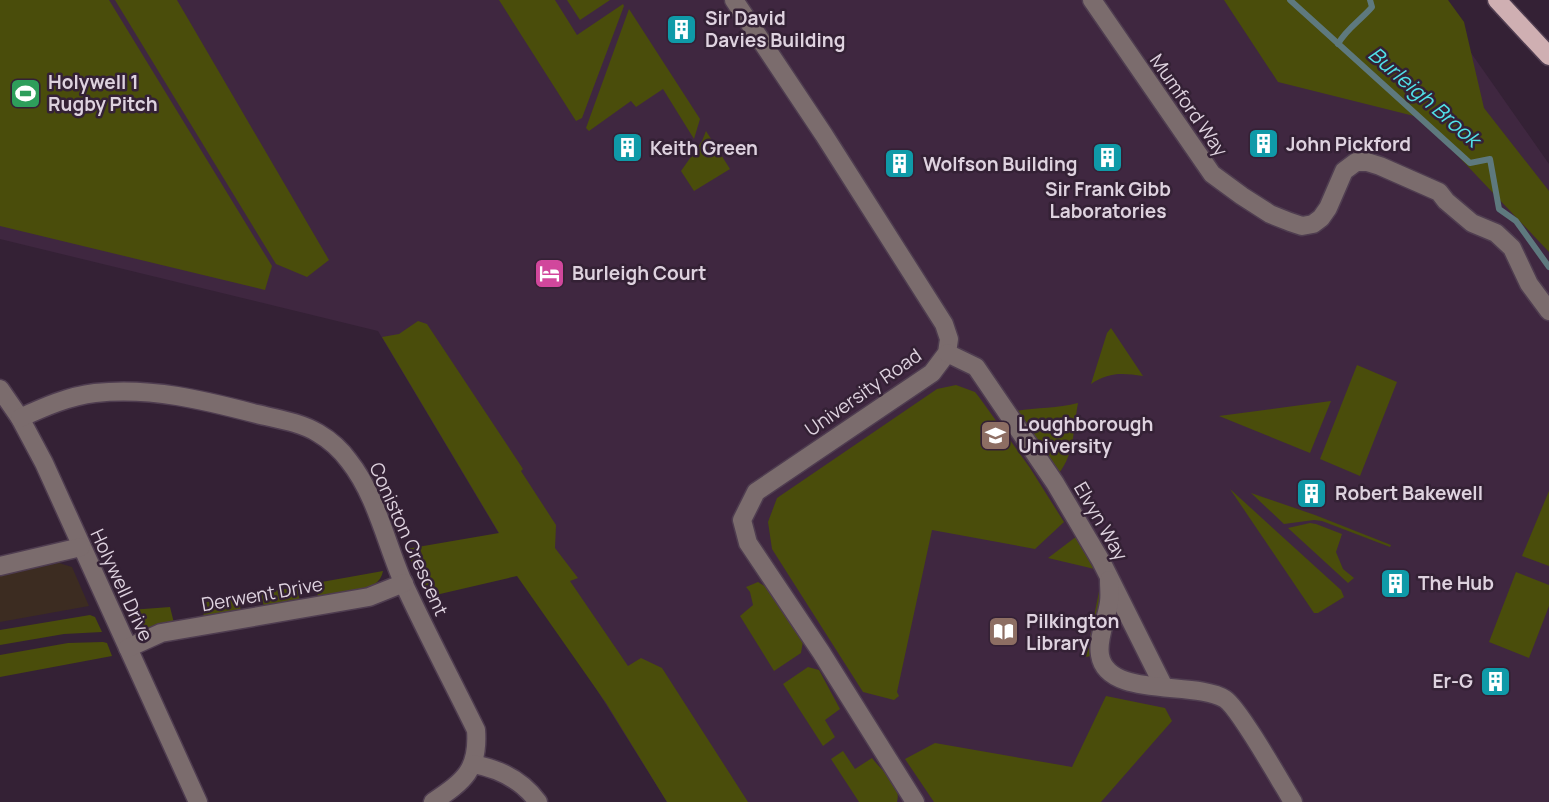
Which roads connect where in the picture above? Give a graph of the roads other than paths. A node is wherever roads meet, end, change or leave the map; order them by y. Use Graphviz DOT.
graph roads {
  1 [pos="734,0"];
  2 [pos="1092,0"];
  3 [pos="1497,0"];
  4 [pos="1549,56"];
  5 [pos="1549,311"];
  6 [pos="947,353"];
  7 [pos="0,389"];
  8 [pos="20,418"];
  9 [pos="81,547"];
  10 [pos="0,566"];
  11 [pos="1110,578"];
  12 [pos="404,583"];
  13 [pos="128,648"];
  14 [pos="1164,687"];
  15 [pos="473,764"];
  16 [pos="198,802"];
  17 [pos="433,802"];
  18 [pos="538,802"];
  19 [pos="915,802"];
  20 [pos="1293,802"];
  1 -- 6 [label="street, University Road"];
  2 -- 5 [label="street, Mumford Way"];
  3 -- 4 [label="main road"];
  6 -- 11 [label="street, Elvyn Way"];
  6 -- 19 [label="street, University Road"];
  7 -- 8 [label="street, Holywell Drive"];
  8 -- 9 [label="street, Holywell Drive"];
  8 -- 12 [label="street, Coniston Crescent"];
  9 -- 10 [label="street"];
  9 -- 13 [label="street, Holywell Drive"];
  11 -- 14 [label="street"];
  11 -- 14 [label="street, Elvyn Way"];
  12 -- 13 [label="street, Derwent Drive"];
  12 -- 15 [label="street, Coniston Crescent"];
  13 -- 16 [label="street, Holywell Drive"];
  14 -- 20 [label="street, Elvyn Way"];
  15 -- 17 [label="street"];
  15 -- 18 [label="street"];
}
